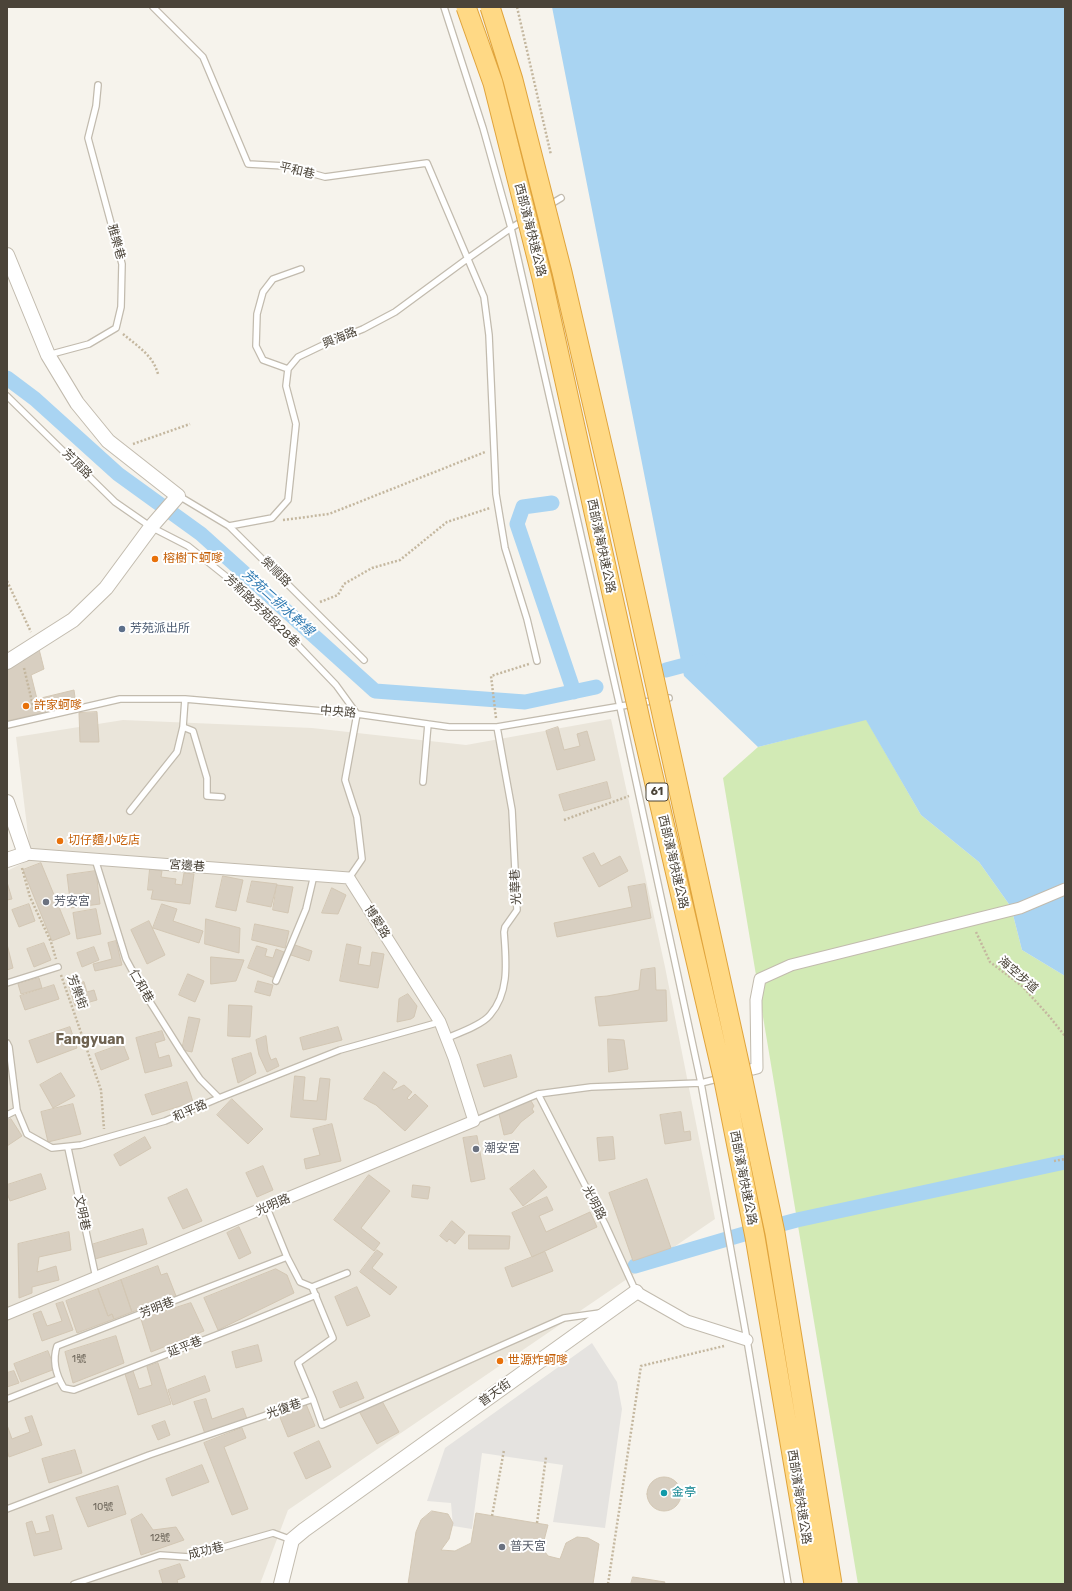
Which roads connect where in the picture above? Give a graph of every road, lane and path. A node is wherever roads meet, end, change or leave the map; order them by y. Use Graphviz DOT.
graph roads {
  1 [pos="154,7"];
  2 [pos="444,7"];
  3 [pos="466,7"];
  4 [pos="490,7"];
  5 [pos="98,85"];
  6 [pos="561,198"];
  7 [pos="511,228"];
  8 [pos="7,255"];
  9 [pos="467,258"];
  10 [pos="301,269"];
  11 [pos="116,328"];
  12 [pos="48,355"];
  13 [pos="288,369"];
  14 [pos="158,374"];
  15 [pos="7,396"];
  16 [pos="190,424"];
  17 [pos="493,448"];
  18 [pos="119,449"];
  19 [pos="178,496"];
  20 [pos="498,506"];
  21 [pos="272,518"];
  22 [pos="229,526"];
  23 [pos="151,527"];
  24 [pos="7,581"];
  25 [pos="310,606"];
  26 [pos="36,644"];
  27 [pos="20,654"];
  28 [pos="364,660"];
  29 [pos="537,661"];
  30 [pos="7,662"];
  31 [pos="669,698"];
  32 [pos="184,699"];
  33 [pos="620,706"];
  34 [pos="357,714"];
  35 [pos="37,718"];
  36 [pos="496,719"];
  37 [pos="428,724"];
  38 [pos="7,725"];
  39 [pos="183,727"];
  40 [pos="497,727"];
  41 [pos="423,782"];
  42 [pos="638,793"];
  43 [pos="222,797"];
  44 [pos="7,802"];
  45 [pos="130,811"];
  46 [pos="564,820"];
  47 [pos="25,854"];
  48 [pos="95,859"];
  49 [pos="7,860"];
  50 [pos="314,875"];
  51 [pos="350,878"];
  52 [pos="1065,889"];
  53 [pos="971,920"];
  54 [pos="58,967"];
  55 [pos="276,981"];
  56 [pos="7,983"];
  57 [pos="440,1022"];
  58 [pos="1065,1036"];
  59 [pos="447,1038"];
  60 [pos="7,1043"];
  61 [pos="753,1069"];
  62 [pos="701,1083"];
  63 [pos="538,1094"];
  64 [pos="219,1098"];
  65 [pos="17,1110"];
  66 [pos="7,1115"];
  67 [pos="474,1121"];
  68 [pos="105,1139"];
  69 [pos="68,1148"];
  70 [pos="1065,1159"];
  71 [pos="1054,1161"];
  72 [pos="266,1208"];
  73 [pos="287,1257"];
  74 [pos="346,1273"];
  75 [pos="96,1278"];
  76 [pos="312,1287"];
  77 [pos="636,1292"];
  78 [pos="316,1295"];
  79 [pos="607,1312"];
  80 [pos="7,1314"];
  81 [pos="747,1340"];
  82 [pos="58,1378"];
  83 [pos="7,1398"];
  84 [pos="313,1399"];
  85 [pos="504,1450"];
  86 [pos="546,1457"];
  87 [pos="7,1509"];
  88 [pos="492,1516"];
  89 [pos="537,1523"];
  90 [pos="292,1540"];
  91 [pos="74,1584"];
  92 [pos="280,1584"];
  93 [pos="608,1584"];
  94 [pos="788,1584"];
  95 [pos="814,1584"];
  96 [pos="832,1584"];
  1 -- 9 [label="lane, 平和巷"];
  2 -- 7 [label="lane"];
  3 -- 95 [label="highway, 西部濱海快速公路 / 61, bridge"];
  4 -- 96 [label="highway, 西部濱海快速公路 / 61, bridge"];
  5 -- 11 [label="lane, 雅樂巷"];
  6 -- 7 [label="lane, 興海路"];
  7 -- 9 [label="lane, 興海路"];
  7 -- 33 [label="lane"];
  8 -- 12 [label="street"];
  9 -- 13 [label="lane, 興海路"];
  9 -- 17 [label="lane"];
  10 -- 13 [label="lane"];
  11 -- 12 [label="lane"];
  11 -- 14 [label="path"];
  12 -- 18 [label="street"];
  13 -- 21 [label="lane"];
  15 -- 23 [label="lane, 芳頂路"];
  16 -- 18 [label="path"];
  17 -- 20 [label="lane"];
  17 -- 21 [label="path"];
  18 -- 19 [label="street"];
  19 -- 22 [label="lane, 榮順路"];
  19 -- 23 [label="street"];
  20 -- 25 [label="path"];
  20 -- 29 [label="lane"];
  21 -- 22 [label="lane"];
  22 -- 25 [label="lane, 榮順路"];
  23 -- 26 [label="street"];
  23 -- 34 [label="lane, 芳新路芳苑段28巷"];
  24 -- 26 [label="path"];
  25 -- 28 [label="lane, 榮順路"];
  26 -- 27 [label="street"];
  27 -- 30 [label="street"];
  27 -- 35 [label="path"];
  29 -- 36 [label="path"];
  31 -- 33 [label="lane, 中央路"];
  32 -- 34 [label="lane, 中央路"];
  32 -- 35 [label="lane, 中央路"];
  32 -- 39 [label="lane"];
  33 -- 40 [label="lane, 中央路"];
  33 -- 42 [label="lane"];
  34 -- 37 [label="lane, 中央路"];
  34 -- 51 [label="lane"];
  35 -- 38 [label="lane, 中央路"];
  37 -- 40 [label="lane, 中央路"];
  37 -- 41 [label="lane"];
  39 -- 43 [label="lane"];
  39 -- 45 [label="lane"];
  40 -- 59 [label="lane, 光華巷"];
  42 -- 46 [label="path"];
  42 -- 62 [label="lane"];
  44 -- 47 [label="street"];
  47 -- 48 [label="street, 宮邊巷"];
  47 -- 49 [label="street"];
  47 -- 54 [label="path, 芳樂街"];
  48 -- 50 [label="street, 宮邊巷"];
  48 -- 64 [label="lane, 仁和巷"];
  50 -- 51 [label="street, 宮邊巷"];
  50 -- 55 [label="lane"];
  51 -- 57 [label="street, 博愛路"];
  52 -- 53 [label="street"];
  53 -- 58 [label="path, 海空步道"];
  53 -- 61 [label="street"];
  54 -- 56 [label="lane"];
  54 -- 68 [label="path, 芳樂街"];
  57 -- 59 [label="street, 博愛路"];
  57 -- 64 [label="lane, 和平路"];
  59 -- 67 [label="street, 博愛路"];
  60 -- 65 [label="lane, 和平路"];
  61 -- 62 [label="lane, 光明路"];
  62 -- 63 [label="lane, 光明路"];
  62 -- 81 [label="lane"];
  63 -- 67 [label="lane, 光明路"];
  63 -- 77 [label="lane, 光明路"];
  64 -- 68 [label="lane, 和平路"];
  65 -- 66 [label="lane"];
  65 -- 69 [label="lane, 和平路"];
  67 -- 72 [label="street, 光明路"];
  68 -- 69 [label="lane, 和平路"];
  69 -- 75 [label="lane, 文明巷"];
  70 -- 71 [label="path"];
  72 -- 73 [label="lane"];
  72 -- 75 [label="street, 光明路"];
  73 -- 76 [label="lane"];
  73 -- 82 [label="lane, 芳明巷"];
  74 -- 76 [label="lane"];
  75 -- 80 [label="street, 光明路"];
  76 -- 78 [label="lane"];
  77 -- 79 [label="street, 普天街"];
  77 -- 81 [label="street"];
  78 -- 82 [label="lane, 延平巷"];
  78 -- 84 [label="lane"];
  79 -- 84 [label="lane, 光復巷"];
  79 -- 90 [label="street, 普天街"];
  81 -- 93 [label="path"];
  81 -- 94 [label="lane"];
  82 -- 83 [label="lane"];
  84 -- 87 [label="lane, 光復巷"];
  85 -- 88 [label="path"];
  86 -- 89 [label="path"];
  90 -- 91 [label="lane, 成功巷"];
  90 -- 92 [label="street"];
}
